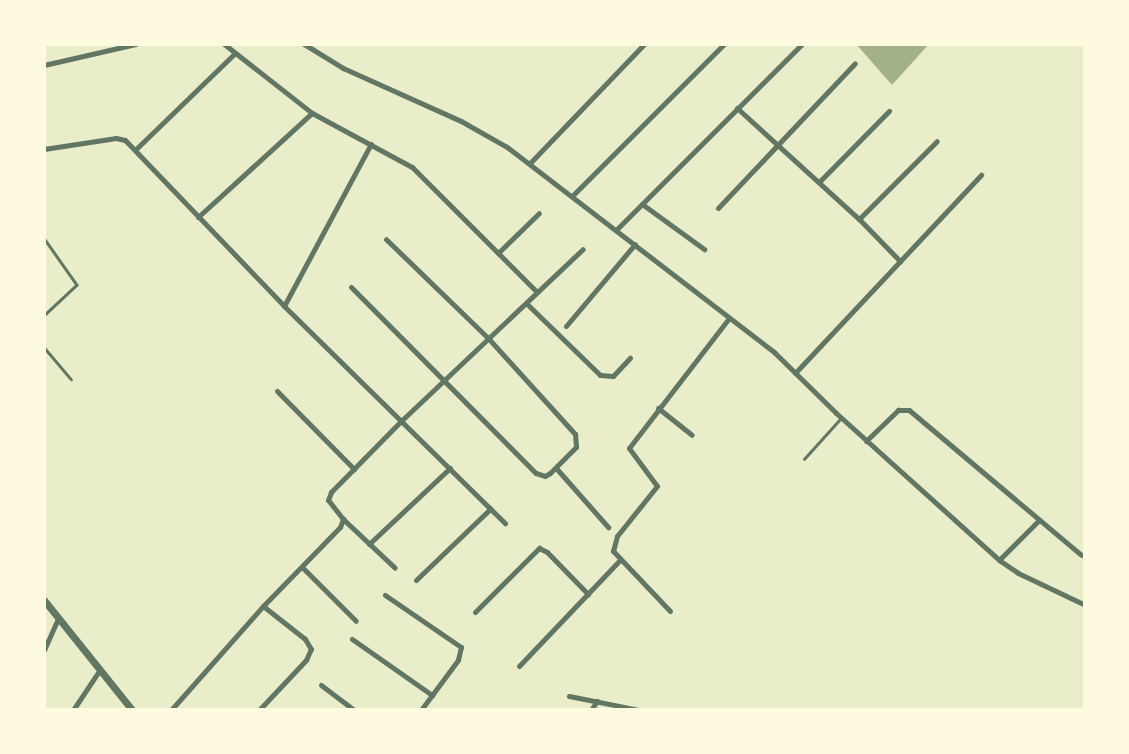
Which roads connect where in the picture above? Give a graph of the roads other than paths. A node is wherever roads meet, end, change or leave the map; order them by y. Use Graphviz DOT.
graph roads {
  1 [pos="136,44"];
  2 [pos="224,44"];
  3 [pos="304,44"];
  4 [pos="644,44"];
  5 [pos="724,44"];
  6 [pos="802,44"];
  7 [pos="235,53"];
  8 [pos="855,63"];
  9 [pos="44,65"];
  10 [pos="737,108"];
  11 [pos="889,111"];
  12 [pos="312,113"];
  13 [pos="937,141"];
  14 [pos="371,144"];
  15 [pos="777,146"];
  16 [pos="44,149"];
  17 [pos="135,150"];
  18 [pos="530,163"];
  19 [pos="981,175"];
  20 [pos="819,182"];
  21 [pos="573,195"];
  22 [pos="642,204"];
  23 [pos="718,208"];
  24 [pos="540,213"];
  25 [pos="198,217"];
  26 [pos="859,219"];
  27 [pos="617,229"];
  28 [pos="44,238"];
  29 [pos="386,239"];
  30 [pos="635,244"];
  31 [pos="583,249"];
  32 [pos="704,249"];
  33 [pos="498,253"];
  34 [pos="900,261"];
  35 [pos="351,287"];
  36 [pos="537,292"];
  37 [pos="526,303"];
  38 [pos="284,306"];
  39 [pos="44,316"];
  40 [pos="729,318"];
  41 [pos="565,326"];
  42 [pos="488,338"];
  43 [pos="44,347"];
  44 [pos="630,358"];
  45 [pos="795,373"];
  46 [pos="71,379"];
  47 [pos="445,381"];
  48 [pos="277,391"];
  49 [pos="658,408"];
  50 [pos="841,418"];
  51 [pos="401,421"];
  52 [pos="692,435"];
  53 [pos="866,441"];
  54 [pos="804,459"];
  55 [pos="450,468"];
  56 [pos="556,468"];
  57 [pos="354,469"];
  58 [pos="490,509"];
  59 [pos="343,519"];
  60 [pos="1039,520"];
  61 [pos="505,523"];
  62 [pos="608,527"];
  63 [pos="369,544"];
  64 [pos="1081,555"];
  65 [pos="620,560"];
  66 [pos="999,560"];
  67 [pos="302,566"];
  68 [pos="395,568"];
  69 [pos="416,580"];
  70 [pos="588,594"];
  71 [pos="385,595"];
  72 [pos="44,600"];
  73 [pos="263,606"];
  74 [pos="1085,606"];
  75 [pos="670,611"];
  76 [pos="475,612"];
  77 [pos="58,619"];
  78 [pos="356,621"];
  79 [pos="352,639"];
  80 [pos="44,650"];
  81 [pos="519,666"];
  82 [pos="99,671"];
  83 [pos="321,685"];
  84 [pos="432,695"];
  85 [pos="569,695"];
  86 [pos="597,701"];
  87 [pos="73,710"];
  88 [pos="132,710"];
  89 [pos="171,710"];
  90 [pos="259,710"];
  91 [pos="354,710"];
  92 [pos="421,710"];
  93 [pos="590,710"];
  94 [pos="639,710"];
  1 -- 9 [label="street"];
  2 -- 7 [label="street"];
  3 -- 18 [label="street"];
  4 -- 18 [label="street"];
  5 -- 21 [label="street"];
  6 -- 10 [label="street"];
  7 -- 12 [label="street"];
  7 -- 17 [label="street"];
  8 -- 15 [label="street"];
  10 -- 15 [label="street"];
  10 -- 22 [label="street"];
  11 -- 20 [label="street"];
  12 -- 14 [label="street"];
  12 -- 25 [label="street"];
  13 -- 26 [label="street"];
  14 -- 33 [label="street"];
  14 -- 38 [label="street"];
  15 -- 20 [label="street"];
  15 -- 23 [label="street"];
  16 -- 17 [label="street"];
  17 -- 25 [label="street"];
  18 -- 21 [label="street"];
  19 -- 34 [label="street"];
  20 -- 26 [label="street"];
  21 -- 27 [label="street"];
  22 -- 27 [label="street"];
  22 -- 32 [label="street"];
  24 -- 33 [label="street"];
  25 -- 38 [label="street"];
  26 -- 34 [label="street"];
  27 -- 30 [label="street"];
  28 -- 39 [label="lane"];
  29 -- 42 [label="street"];
  30 -- 40 [label="street"];
  30 -- 41 [label="street"];
  31 -- 36 [label="street"];
  33 -- 36 [label="street"];
  34 -- 45 [label="street"];
  35 -- 47 [label="street"];
  36 -- 37 [label="street"];
  37 -- 42 [label="street"];
  37 -- 44 [label="street"];
  38 -- 51 [label="street"];
  40 -- 45 [label="street"];
  40 -- 49 [label="street"];
  42 -- 47 [label="street"];
  42 -- 56 [label="street"];
  43 -- 46 [label="lane"];
  45 -- 50 [label="street"];
  47 -- 51 [label="street"];
  47 -- 56 [label="street"];
  48 -- 57 [label="street"];
  49 -- 52 [label="street"];
  49 -- 65 [label="street"];
  50 -- 53 [label="street"];
  50 -- 54 [label="lane"];
  51 -- 55 [label="street"];
  51 -- 57 [label="street"];
  53 -- 60 [label="street"];
  53 -- 66 [label="street"];
  55 -- 58 [label="street"];
  55 -- 63 [label="street"];
  56 -- 62 [label="street"];
  57 -- 59 [label="street"];
  58 -- 61 [label="street"];
  58 -- 69 [label="street"];
  59 -- 63 [label="street"];
  59 -- 67 [label="street"];
  60 -- 64 [label="street"];
  60 -- 66 [label="street"];
  63 -- 68 [label="street"];
  65 -- 70 [label="street"];
  65 -- 75 [label="street"];
  66 -- 74 [label="street"];
  67 -- 73 [label="street"];
  67 -- 78 [label="street"];
  70 -- 76 [label="street"];
  70 -- 81 [label="street"];
  71 -- 84 [label="street"];
  72 -- 77 [label="street"];
  73 -- 89 [label="street"];
  73 -- 90 [label="street"];
  77 -- 80 [label="street"];
  77 -- 82 [label="street"];
  79 -- 84 [label="street"];
  82 -- 87 [label="street"];
  82 -- 88 [label="street"];
  83 -- 91 [label="street"];
  84 -- 92 [label="street"];
  85 -- 86 [label="street"];
  86 -- 93 [label="street"];
  86 -- 94 [label="street"];
}
